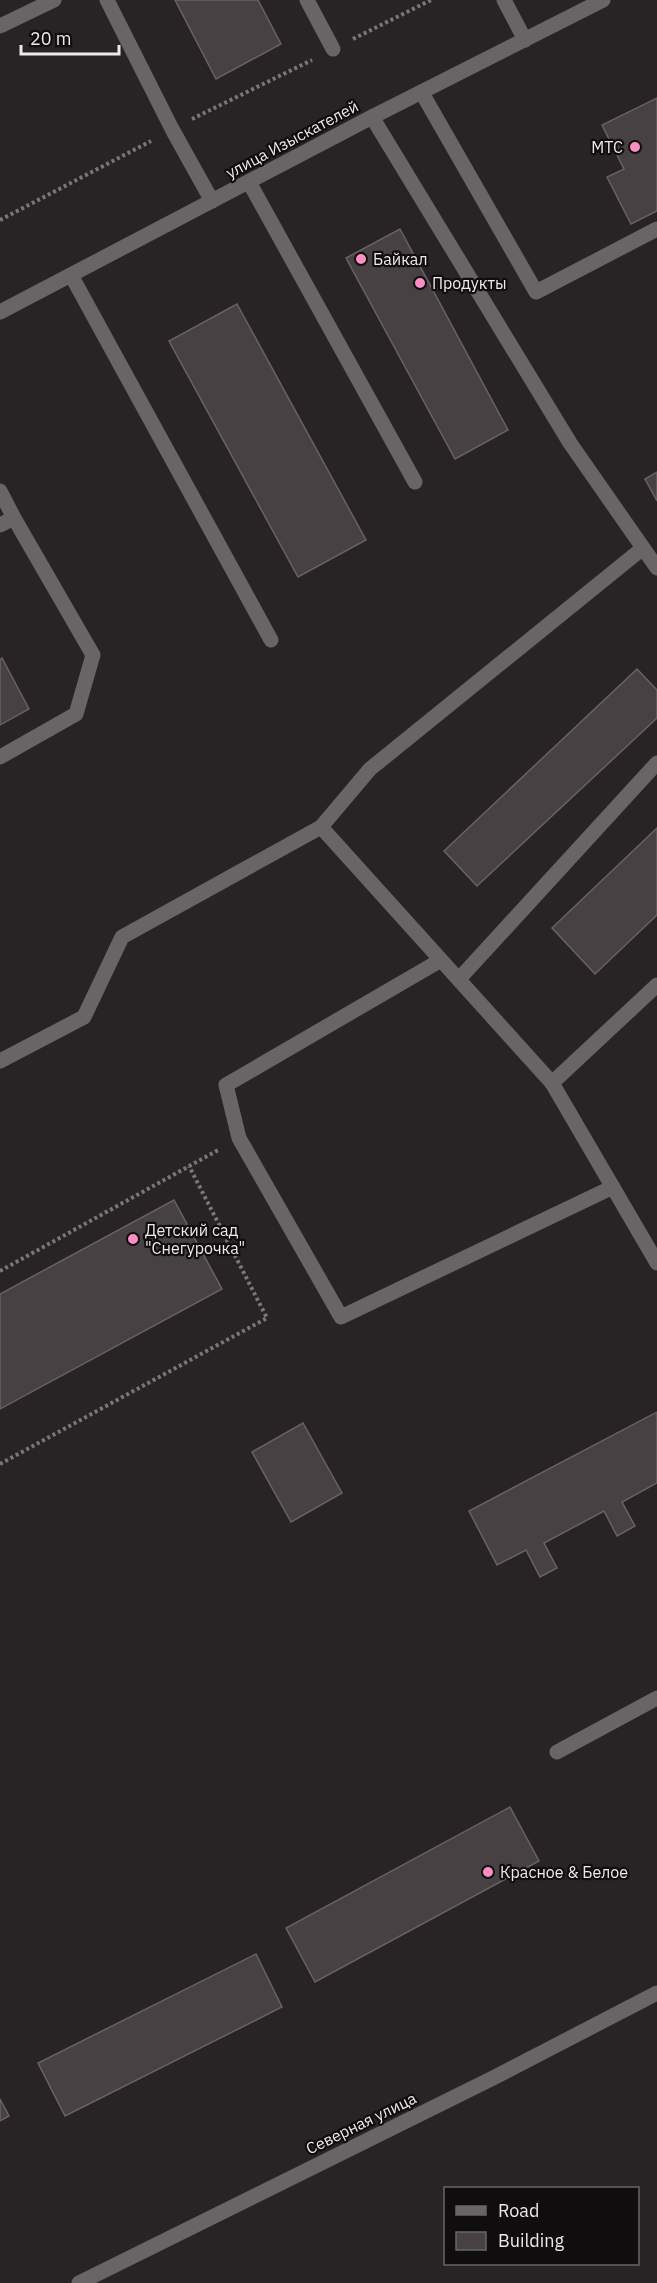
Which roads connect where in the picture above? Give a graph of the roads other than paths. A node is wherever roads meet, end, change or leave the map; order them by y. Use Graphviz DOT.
graph roads {
  1 [pos="54,0"];
  2 [pos="107,0"];
  3 [pos="308,0"];
  4 [pos="504,0"];
  5 [pos="603,0"];
  6 [pos="0,26"];
  7 [pos="525,40"];
  8 [pos="333,49"];
  9 [pos="422,93"];
  10 [pos="372,117"];
  11 [pos="249,182"];
  12 [pos="212,201"];
  13 [pos="657,229"];
  14 [pos="71,275"];
  15 [pos="0,312"];
  16 [pos="415,482"];
  17 [pos="0,491"];
  18 [pos="14,518"];
  19 [pos="0,525"];
  20 [pos="643,548"];
  21 [pos="657,568"];
  22 [pos="271,640"];
  23 [pos="0,757"];
  24 [pos="657,763"];
  25 [pos="321,827"];
  26 [pos="441,960"];
  27 [pos="459,979"];
  28 [pos="657,985"];
  29 [pos="0,1061"];
  30 [pos="552,1083"];
  31 [pos="613,1187"];
  32 [pos="657,1263"];
  33 [pos="657,1698"];
  34 [pos="557,1752"];
  35 [pos="657,1993"];
  36 [pos="79,2283"];
  1 -- 6 [label="street"];
  2 -- 12 [label="street"];
  3 -- 8 [label="street"];
  4 -- 7 [label="street"];
  5 -- 7 [label="street, улица Изыскателей"];
  7 -- 9 [label="street, улица Изыскателей"];
  9 -- 10 [label="street, улица Изыскателей"];
  9 -- 13 [label="street"];
  10 -- 11 [label="street, улица Изыскателей"];
  10 -- 20 [label="street"];
  11 -- 12 [label="street, улица Изыскателей"];
  11 -- 16 [label="street"];
  12 -- 14 [label="street, улица Изыскателей"];
  14 -- 15 [label="street, улица Изыскателей"];
  14 -- 22 [label="street"];
  17 -- 18 [label="street"];
  18 -- 19 [label="street"];
  18 -- 23 [label="street"];
  20 -- 21 [label="street"];
  20 -- 25 [label="street"];
  24 -- 27 [label="street"];
  25 -- 26 [label="street"];
  25 -- 29 [label="street"];
  26 -- 27 [label="street"];
  26 -- 31 [label="street"];
  27 -- 30 [label="street"];
  28 -- 30 [label="street"];
  30 -- 31 [label="street"];
  31 -- 32 [label="street"];
  33 -- 34 [label="street"];
  35 -- 36 [label="street, Северная улица"];
}
